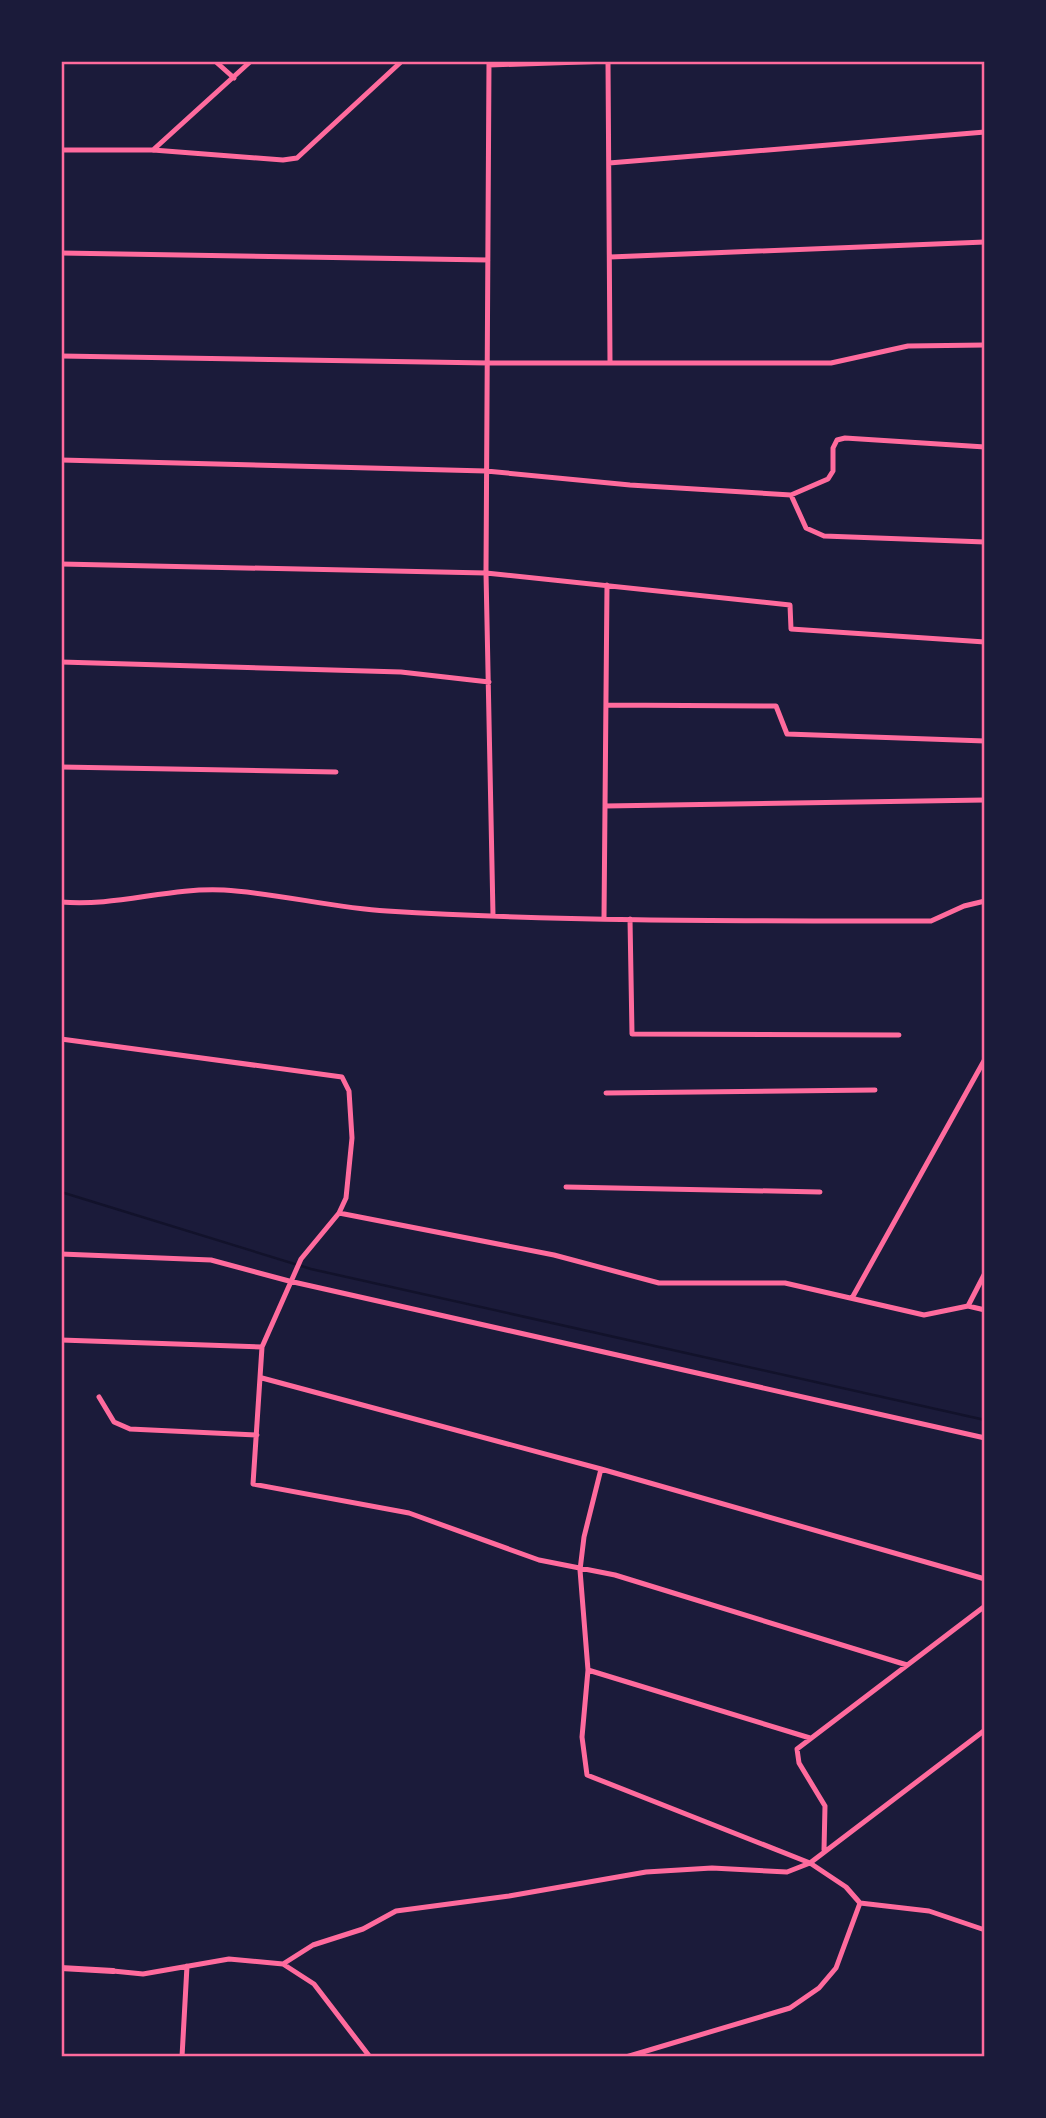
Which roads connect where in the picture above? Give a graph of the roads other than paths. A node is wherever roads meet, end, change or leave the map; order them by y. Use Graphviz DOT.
graph roads {
  1 [pos="215,61"];
  2 [pos="251,61"];
  3 [pos="402,61"];
  4 [pos="609,61"];
  5 [pos="489,63"];
  6 [pos="234,78"];
  7 [pos="985,132"];
  8 [pos="61,150"];
  9 [pos="153,150"];
  10 [pos="609,163"];
  11 [pos="985,243"];
  12 [pos="61,253"];
  13 [pos="610,257"];
  14 [pos="488,260"];
  15 [pos="985,345"];
  16 [pos="61,356"];
  17 [pos="488,362"];
  18 [pos="610,363"];
  19 [pos="985,447"];
  20 [pos="61,460"];
  21 [pos="486,471"];
  22 [pos="791,495"];
  23 [pos="985,542"];
  24 [pos="61,564"];
  25 [pos="486,573"];
  26 [pos="607,585"];
  27 [pos="985,642"];
  28 [pos="61,662"];
  29 [pos="489,682"];
  30 [pos="606,705"];
  31 [pos="985,741"];
  32 [pos="61,767"];
  33 [pos="336,772"];
  34 [pos="985,800"];
  35 [pos="605,806"];
  36 [pos="985,901"];
  37 [pos="61,902"];
  38 [pos="493,915"];
  39 [pos="604,918"];
  40 [pos="631,919"];
  41 [pos="899,1035"];
  42 [pos="61,1039"];
  43 [pos="985,1059"];
  44 [pos="876,1090"];
  45 [pos="606,1093"];
  46 [pos="566,1187"];
  47 [pos="820,1192"];
  48 [pos="339,1213"];
  49 [pos="61,1254"];
  50 [pos="985,1273"];
  51 [pos="289,1282"];
  52 [pos="852,1298"];
  53 [pos="968,1306"];
  54 [pos="985,1310"];
  55 [pos="61,1340"];
  56 [pos="262,1347"];
  57 [pos="262,1378"];
  58 [pos="99,1396"];
  59 [pos="257,1434"];
  60 [pos="985,1438"];
  61 [pos="601,1469"];
  62 [pos="580,1570"];
  63 [pos="985,1579"];
  64 [pos="985,1606"];
  65 [pos="907,1665"];
  66 [pos="588,1671"];
  67 [pos="985,1730"];
  68 [pos="810,1738"];
  69 [pos="824,1850"];
  70 [pos="810,1863"];
  71 [pos="860,1903"];
  72 [pos="985,1930"];
  73 [pos="283,1964"];
  74 [pos="187,1966"];
  75 [pos="61,1968"];
  76 [pos="113,1971"];
  77 [pos="181,2057"];
  78 [pos="370,2057"];
  79 [pos="626,2057"];
  1 -- 6 [label="street"];
  2 -- 6 [label="street"];
  3 -- 9 [label="street"];
  4 -- 5 [label="street"];
  4 -- 10 [label="street"];
  5 -- 14 [label="street"];
  6 -- 9 [label="street"];
  7 -- 10 [label="street"];
  8 -- 9 [label="street"];
  10 -- 13 [label="street"];
  11 -- 13 [label="street"];
  12 -- 14 [label="street"];
  13 -- 18 [label="street"];
  14 -- 17 [label="street"];
  15 -- 18 [label="street"];
  16 -- 17 [label="street"];
  17 -- 18 [label="street"];
  17 -- 21 [label="street"];
  19 -- 22 [label="street"];
  20 -- 21 [label="street"];
  21 -- 22 [label="street"];
  21 -- 25 [label="street"];
  22 -- 23 [label="street"];
  24 -- 25 [label="street"];
  25 -- 26 [label="street"];
  25 -- 29 [label="street"];
  26 -- 27 [label="street"];
  26 -- 30 [label="street"];
  28 -- 29 [label="street"];
  29 -- 38 [label="street"];
  30 -- 31 [label="street"];
  30 -- 35 [label="street"];
  32 -- 33 [label="street"];
  34 -- 35 [label="street"];
  35 -- 39 [label="street"];
  36 -- 40 [label="street"];
  37 -- 38 [label="street"];
  38 -- 39 [label="street"];
  39 -- 40 [label="street"];
  40 -- 41 [label="street"];
  42 -- 48 [label="street"];
  43 -- 52 [label="street"];
  44 -- 45 [label="street"];
  46 -- 47 [label="street"];
  48 -- 51 [label="street"];
  48 -- 52 [label="street"];
  49 -- 51 [label="street"];
  50 -- 53 [label="street"];
  51 -- 56 [label="street"];
  51 -- 60 [label="street"];
  52 -- 53 [label="street"];
  53 -- 54 [label="street"];
  55 -- 56 [label="street"];
  56 -- 57 [label="street"];
  57 -- 59 [label="street"];
  57 -- 61 [label="street"];
  58 -- 59 [label="street"];
  59 -- 62 [label="street"];
  61 -- 62 [label="street"];
  61 -- 63 [label="street"];
  62 -- 65 [label="street"];
  62 -- 66 [label="street"];
  64 -- 65 [label="street"];
  65 -- 68 [label="street"];
  66 -- 68 [label="street"];
  66 -- 70 [label="street"];
  67 -- 69 [label="street"];
  68 -- 69 [label="street"];
  69 -- 70 [label="street"];
  70 -- 71 [label="street"];
  70 -- 73 [label="street"];
  71 -- 72 [label="street"];
  71 -- 79 [label="street"];
  73 -- 74 [label="street"];
  73 -- 78 [label="street"];
  74 -- 76 [label="street"];
  74 -- 77 [label="street"];
  75 -- 76 [label="street"];
}
